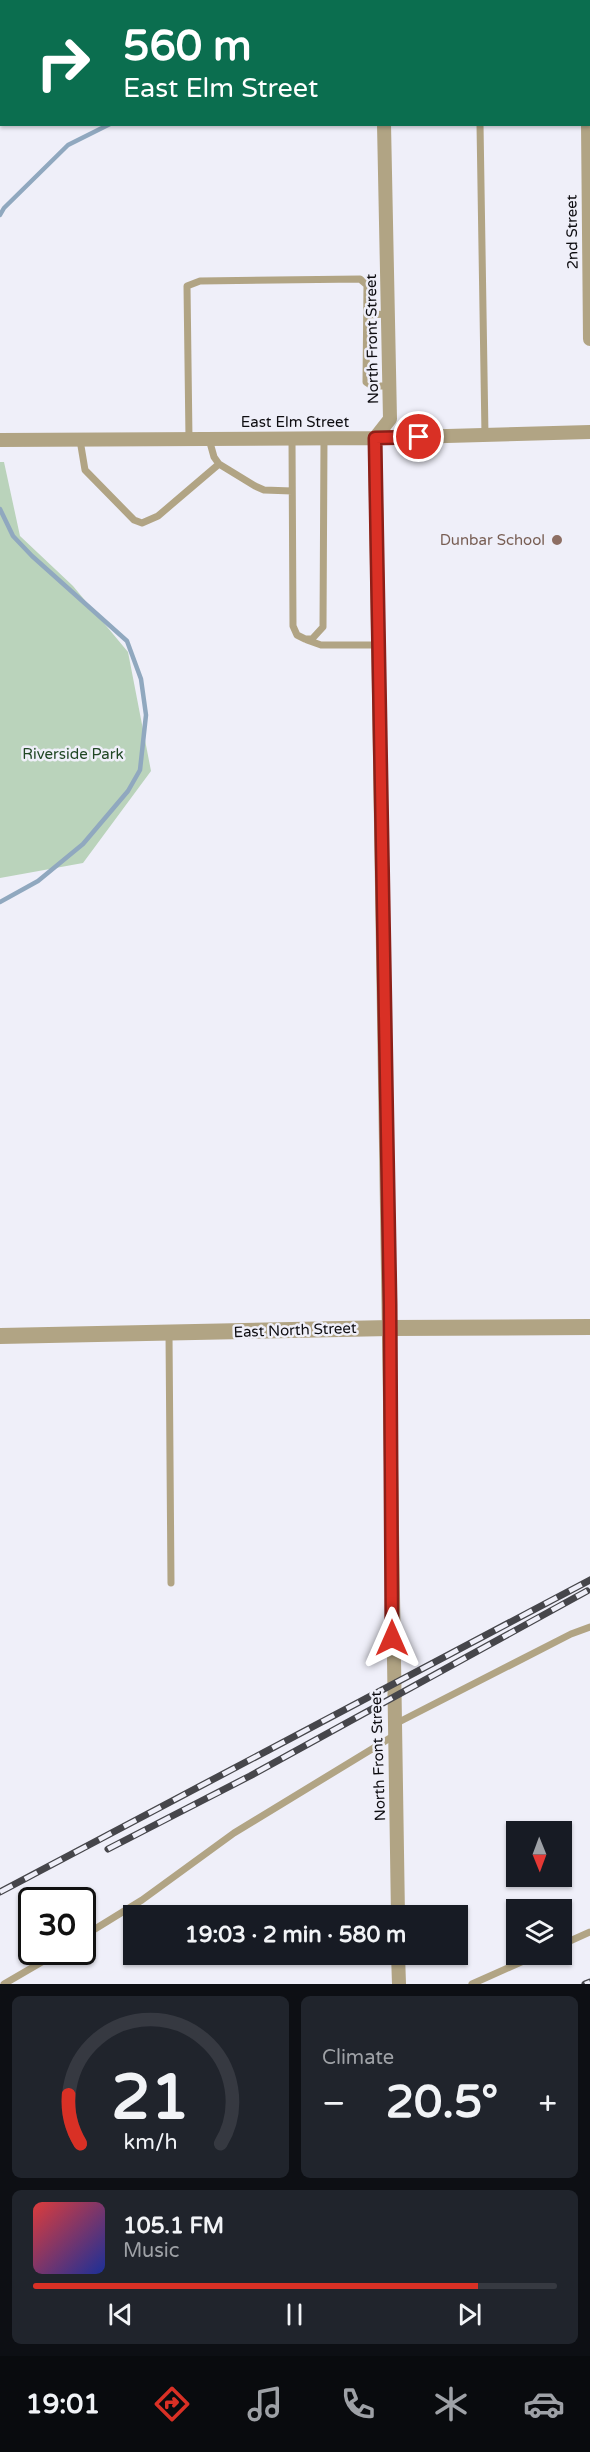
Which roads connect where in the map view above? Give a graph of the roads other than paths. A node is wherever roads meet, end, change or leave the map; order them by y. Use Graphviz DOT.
graph roads {
  1 [pos="384,126"];
  2 [pos="480,126"];
  3 [pos="588,126"];
  4 [pos="388,314"];
  5 [pos="367,315"];
  6 [pos="590,339"];
  7 [pos="389,386"];
  8 [pos="590,432"];
  9 [pos="485,435"];
  10 [pos="375,438"];
  11 [pos="189,439"];
  12 [pos="209,439"];
  13 [pos="292,439"];
  14 [pos="324,439"];
  15 [pos="0,440"];
  16 [pos="80,440"];
  17 [pos="219,464"];
  18 [pos="292,491"];
  19 [pos="305,639"];
  20 [pos="379,645"];
  21 [pos="590,1327"];
  22 [pos="390,1328"];
  23 [pos="169,1334"];
  24 [pos="0,1336"];
  25 [pos="171,1583"];
  26 [pos="590,1627"];
  27 [pos="395,1729"];
  28 [pos="398,1905"];
  29 [pos="96,1928"];
  30 [pos="590,1932"];
  31 [pos="572,1940"];
  32 [pos="37,1965"];
  33 [pos="398,1965"];
  34 [pos="514,1965"];
  35 [pos="4,1984"];
  36 [pos="399,1984"];
  37 [pos="472,1984"];
  1 -- 4 [label="street, North Front Street"];
  2 -- 9 [label="lane"];
  3 -- 6 [label="street, 2nd Street"];
  4 -- 5 [label="lane"];
  4 -- 7 [label="street, North Front Street"];
  5 -- 7 [label="lane"];
  5 -- 11 [label="lane"];
  7 -- 10 [label="street, North Front Street"];
  8 -- 9 [label="street, East Elm Street"];
  9 -- 10 [label="street, East Elm Street"];
  10 -- 14 [label="street, East Elm Street"];
  10 -- 20 [label="street, North Front Street"];
  11 -- 12 [label="street, East Elm Street"];
  11 -- 16 [label="street, East Elm Street"];
  12 -- 13 [label="street, East Elm Street"];
  12 -- 17 [label="lane"];
  13 -- 14 [label="street, East Elm Street"];
  13 -- 18 [label="lane"];
  14 -- 19 [label="lane"];
  15 -- 16 [label="street, East Elm Street"];
  16 -- 17 [label="lane"];
  17 -- 18 [label="lane"];
  18 -- 19 [label="lane"];
  19 -- 20 [label="lane"];
  20 -- 22 [label="street, North Front Street"];
  21 -- 22 [label="street, East North Street"];
  22 -- 23 [label="street, East North Street"];
  22 -- 27 [label="street, North Front Street"];
  23 -- 24 [label="street, East North Street"];
  23 -- 25 [label="lane"];
  26 -- 27 [label="lane"];
  27 -- 28 [label="street, North Front Street"];
  27 -- 29 [label="lane"];
  30 -- 31 [label="lane"];
  32 -- 35 [label="lane"];
  33 -- 36 [label="street"];
  34 -- 37 [label="lane"];
}
